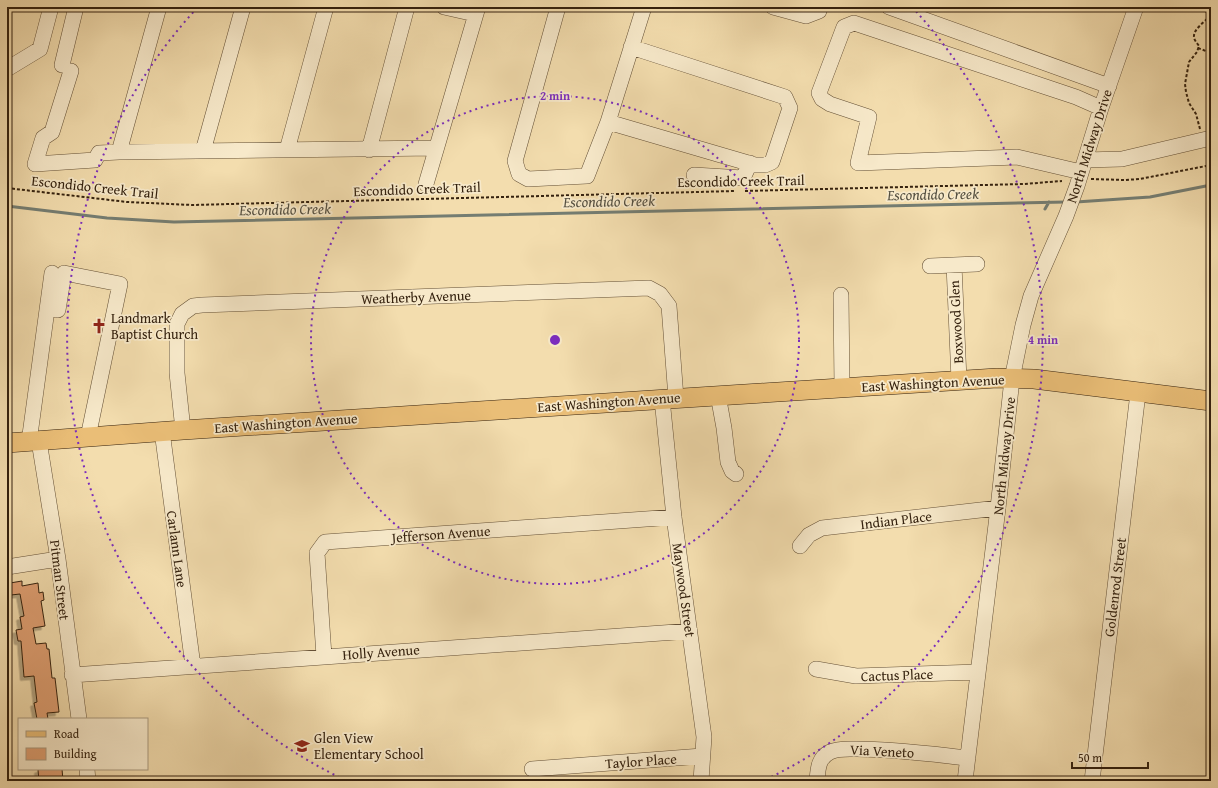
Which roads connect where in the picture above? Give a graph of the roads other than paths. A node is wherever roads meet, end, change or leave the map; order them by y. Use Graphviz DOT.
graph roads {
  1 [pos="51,7"];
  2 [pos="76,7"];
  3 [pos="159,7"];
  4 [pos="243,7"];
  5 [pos="326,7"];
  6 [pos="407,7"];
  7 [pos="444,7"];
  8 [pos="558,7"];
  9 [pos="644,7"];
  10 [pos="773,7"];
  11 [pos="820,7"];
  12 [pos="889,7"];
  13 [pos="1136,7"];
  14 [pos="476,11"];
  15 [pos="631,47"];
  16 [pos="7,69"];
  17 [pos="1109,86"];
  18 [pos="1101,108"];
  19 [pos="608,122"];
  20 [pos="1206,139"];
  21 [pos="436,148"];
  22 [pos="287,150"];
  23 [pos="369,150"];
  24 [pos="203,151"];
  25 [pos="119,152"];
  26 [pos="750,163"];
  27 [pos="1080,174"];
  28 [pos="694,175"];
  29 [pos="426,184"];
  30 [pos="977,264"];
  31 [pos="954,265"];
  32 [pos="930,266"];
  33 [pos="52,274"];
  34 [pos="841,295"];
  35 [pos="58,310"];
  36 [pos="1012,379"];
  37 [pos="959,380"];
  38 [pos="842,387"];
  39 [pos="1138,393"];
  40 [pos="718,396"];
  41 [pos="669,399"];
  42 [pos="1211,402"];
  43 [pos="183,430"];
  44 [pos="162,431"];
  45 [pos="88,437"];
  46 [pos="34,441"];
  47 [pos="7,443"];
  48 [pos="736,474"];
  49 [pos="998,508"];
  50 [pos="674,517"];
  51 [pos="800,546"];
  52 [pos="58,559"];
  53 [pos="7,566"];
  54 [pos="690,631"];
  55 [pos="324,656"];
  56 [pos="192,666"];
  57 [pos="816,669"];
  58 [pos="978,672"];
  59 [pos="72,674"];
  60 [pos="79,718"];
  61 [pos="702,756"];
  62 [pos="968,758"];
  63 [pos="532,769"];
  64 [pos="86,770"];
  65 [pos="88,781"];
  66 [pos="701,781"];
  67 [pos="817,781"];
  68 [pos="965,781"];
  69 [pos="1092,781"];
  1 -- 16 [label="street"];
  2 -- 25 [label="street"];
  3 -- 25 [label="street"];
  4 -- 24 [label="street"];
  5 -- 22 [label="street"];
  6 -- 23 [label="street"];
  7 -- 14 [label="street"];
  8 -- 19 [label="street"];
  9 -- 15 [label="street"];
  10 -- 11 [label="street"];
  12 -- 17 [label="street"];
  13 -- 17 [label="street, North Midway Drive"];
  14 -- 21 [label="street"];
  15 -- 19 [label="street"];
  15 -- 26 [label="street"];
  17 -- 18 [label="street, North Midway Drive"];
  18 -- 27 [label="street, North Midway Drive"];
  18 -- 27 [label="street"];
  19 -- 26 [label="street"];
  20 -- 27 [label="street"];
  21 -- 23 [label="street"];
  21 -- 29 [label="street"];
  22 -- 23 [label="street"];
  22 -- 24 [label="street"];
  24 -- 25 [label="street"];
  26 -- 28 [label="street"];
  27 -- 36 [label="street, North Midway Drive"];
  30 -- 31 [label="street"];
  31 -- 32 [label="street"];
  31 -- 37 [label="street, Boxwood Glen"];
  33 -- 46 [label="street, Pitman Street"];
  34 -- 38 [label="street"];
  35 -- 45 [label="street"];
  36 -- 37 [label="main road, East Washington Avenue"];
  36 -- 39 [label="main road, East Washington Avenue"];
  36 -- 49 [label="street, North Midway Drive"];
  37 -- 38 [label="main road, East Washington Avenue"];
  38 -- 40 [label="main road, East Washington Avenue"];
  39 -- 42 [label="main road, East Washington Avenue"];
  39 -- 69 [label="street, Goldenrod Street"];
  40 -- 41 [label="main road, East Washington Avenue"];
  40 -- 48 [label="street"];
  41 -- 43 [label="main road, East Washington Avenue"];
  41 -- 43 [label="street, Weatherby Avenue"];
  41 -- 50 [label="street, Maywood Street"];
  43 -- 44 [label="main road, East Washington Avenue"];
  44 -- 45 [label="main road, East Washington Avenue"];
  44 -- 56 [label="street, Carlann Lane"];
  45 -- 46 [label="main road, East Washington Avenue"];
  46 -- 47 [label="main road, East Washington Avenue"];
  46 -- 52 [label="street, Pitman Street"];
  49 -- 51 [label="street, Indian Place"];
  49 -- 58 [label="street, North Midway Drive"];
  50 -- 54 [label="street, Maywood Street"];
  50 -- 55 [label="street, Jefferson Avenue"];
  52 -- 53 [label="street"];
  52 -- 59 [label="street, Pitman Street"];
  54 -- 55 [label="street, Holly Avenue"];
  54 -- 61 [label="street, Maywood Street"];
  55 -- 56 [label="street, Holly Avenue"];
  56 -- 59 [label="street, Holly Avenue"];
  57 -- 58 [label="street, Cactus Place"];
  58 -- 62 [label="street, North Midway Drive"];
  59 -- 60 [label="street, Pitman Street"];
  61 -- 63 [label="street, Taylor Place"];
  61 -- 66 [label="street, Maywood Street"];
  62 -- 67 [label="street, Via Veneto"];
  62 -- 68 [label="street, North Midway Drive"];
  64 -- 65 [label="street"];
}
